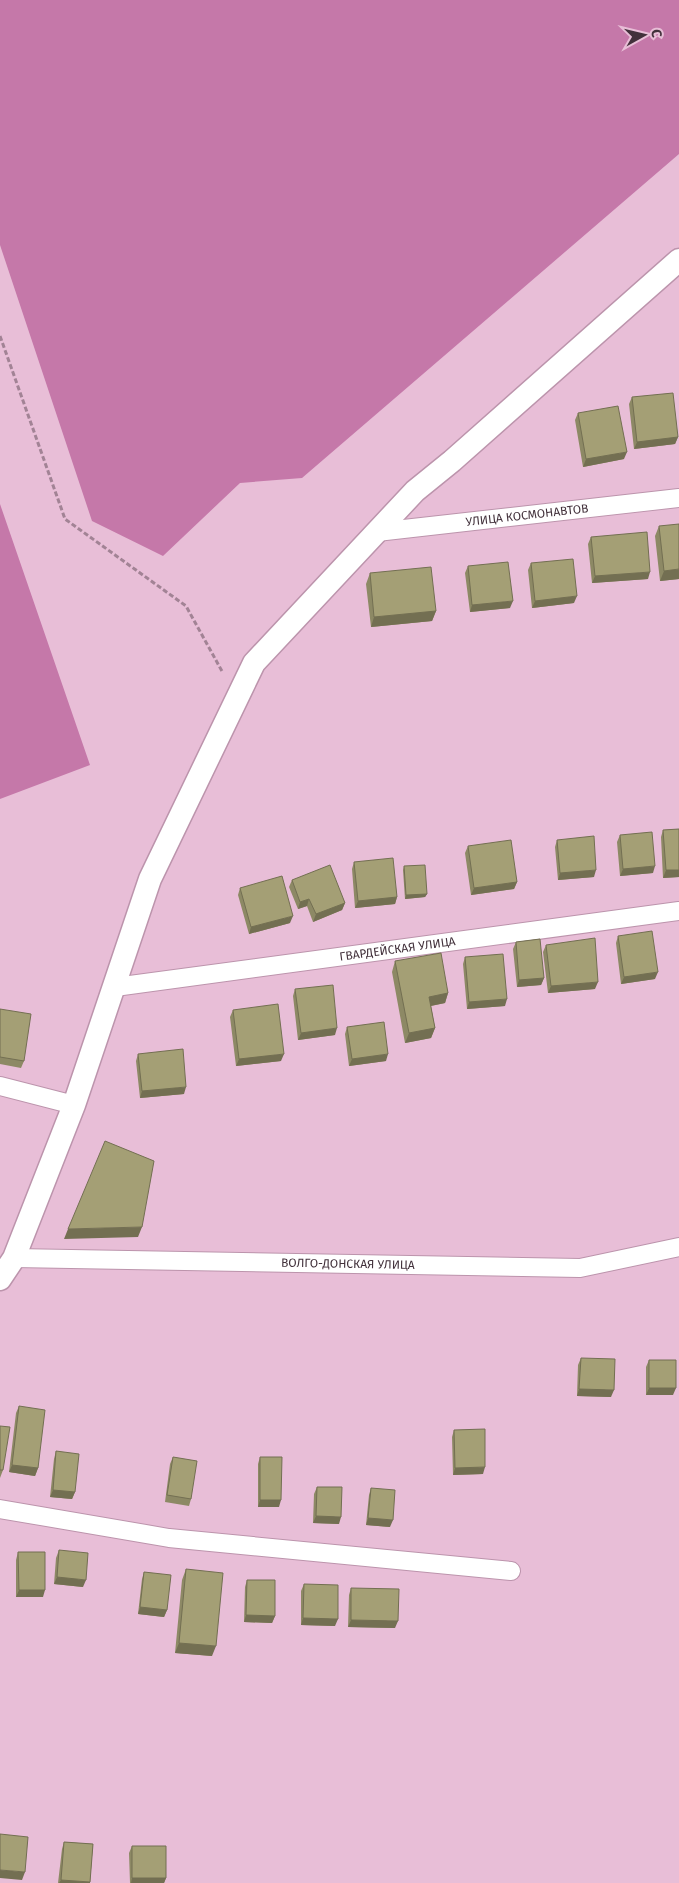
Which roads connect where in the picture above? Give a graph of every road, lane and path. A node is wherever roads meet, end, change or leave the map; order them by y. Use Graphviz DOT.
graph roads {
  1 [pos="679,260"];
  2 [pos="0,336"];
  3 [pos="679,498"];
  4 [pos="377,532"];
  5 [pos="237,698"];
  6 [pos="679,911"];
  7 [pos="115,987"];
  8 [pos="0,1086"];
  9 [pos="74,1105"];
  10 [pos="679,1247"];
  11 [pos="14,1258"];
  12 [pos="0,1278"];
  13 [pos="0,1509"];
  14 [pos="511,1571"];
  1 -- 4 [label="street"];
  2 -- 5 [label="path"];
  3 -- 4 [label="street, УЛИЦА КОСМОНАВТОВ"];
  4 -- 5 [label="street"];
  5 -- 7 [label="street"];
  6 -- 7 [label="street, ГВАРДЕЙСКАЯ УЛИЦА"];
  7 -- 9 [label="street"];
  8 -- 9 [label="street"];
  9 -- 11 [label="street"];
  10 -- 11 [label="street, ВОЛГО-ДОНСКАЯ УЛИЦА"];
  11 -- 12 [label="street"];
  13 -- 14 [label="street"];
}
